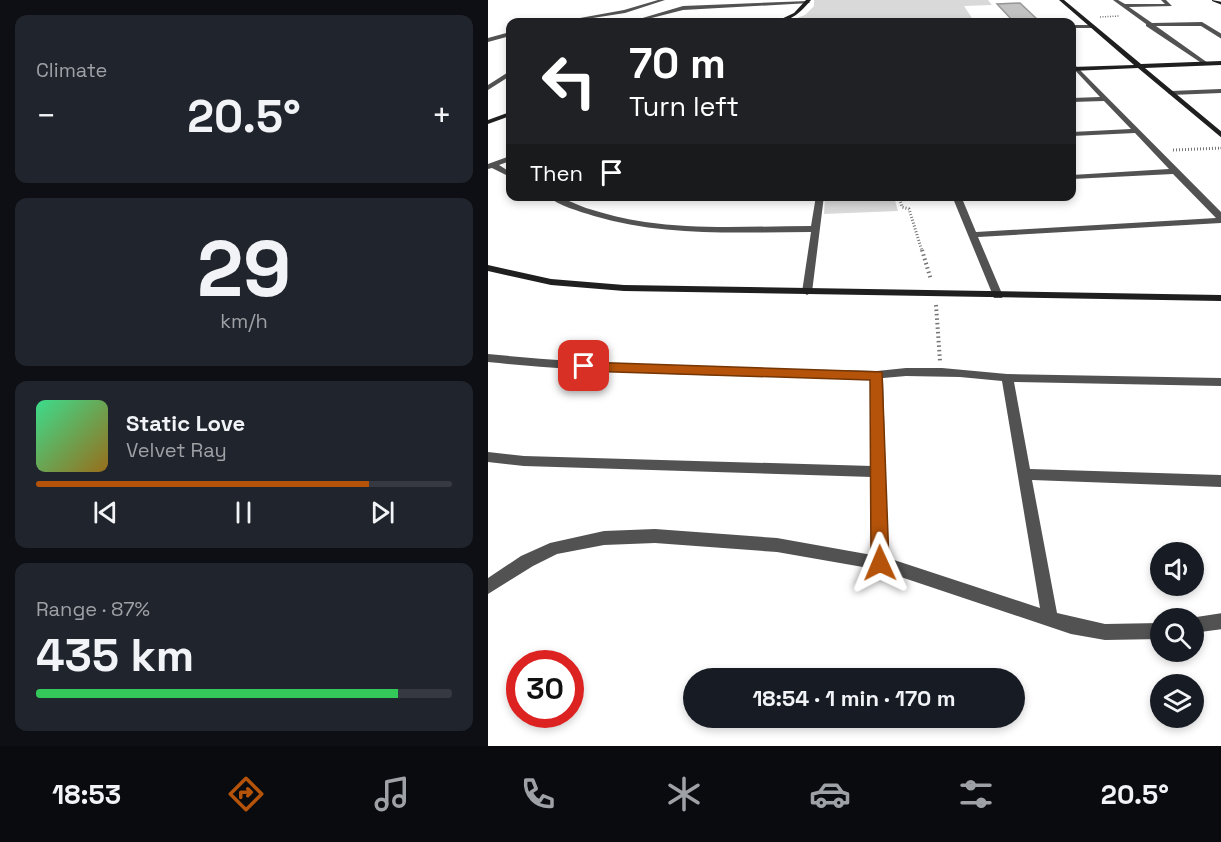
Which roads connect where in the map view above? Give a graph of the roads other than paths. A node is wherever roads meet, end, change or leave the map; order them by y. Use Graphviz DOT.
graph roads {
  1 [pos="663,0"];
  2 [pos="1061,0"];
  3 [pos="1115,0"];
  4 [pos="1163,0"];
  5 [pos="1214,0"];
  6 [pos="808,1"];
  7 [pos="1222,4"];
  8 [pos="1124,6"];
  9 [pos="607,13"];
  10 [pos="581,18"];
  11 [pos="622,18"];
  12 [pos="648,18"];
  13 [pos="786,18"];
  14 [pos="1148,25"];
  15 [pos="1092,26"];
  16 [pos="1076,27"];
  17 [pos="506,35"];
  18 [pos="1222,37"];
  19 [pos="488,39"];
  20 [pos="1205,63"];
  21 [pos="1222,63"];
  22 [pos="1139,66"];
  23 [pos="1076,67"];
  24 [pos="1076,70"];
  25 [pos="506,76"];
  26 [pos="488,88"];
  27 [pos="1222,91"];
  28 [pos="1171,93"];
  29 [pos="1103,99"];
  30 [pos="1076,100"];
  31 [pos="506,115"];
  32 [pos="488,122"];
  33 [pos="1135,131"];
  34 [pos="1076,134"];
  35 [pos="1222,136"];
  36 [pos="506,160"];
  37 [pos="491,166"];
  38 [pos="1175,171"];
  39 [pos="506,173"];
  40 [pos="1076,177"];
  41 [pos="563,201"];
  42 [pos="819,201"];
  43 [pos="958,201"];
  44 [pos="1222,219"];
  45 [pos="815,229"];
  46 [pos="972,235"];
  47 [pos="488,268"];
  48 [pos="807,292"];
  49 [pos="998,296"];
  50 [pos="1221,299"];
  51 [pos="488,358"];
  52 [pos="877,375"];
  53 [pos="1007,378"];
  54 [pos="1222,382"];
  55 [pos="488,457"];
  56 [pos="878,472"];
  57 [pos="1023,474"];
  58 [pos="1222,481"];
  59 [pos="880,563"];
  60 [pos="488,588"];
  61 [pos="1049,620"];
  62 [pos="1222,621"];
  63 [pos="1204,624"];
  64 [pos="1150,631"];
  1 -- 9 [label="street"];
  2 -- 15 [label="street"];
  3 -- 8 [label="street"];
  4 -- 8 [label="street"];
  5 -- 7 [label="street"];
  6 -- 12 [label="street"];
  6 -- 13 [label="street"];
  8 -- 14 [label="street"];
  9 -- 10 [label="street"];
  9 -- 11 [label="street"];
  14 -- 18 [label="street"];
  14 -- 20 [label="street"];
  15 -- 16 [label="street"];
  15 -- 22 [label="street"];
  17 -- 19 [label="street"];
  20 -- 21 [label="street"];
  20 -- 22 [label="street"];
  22 -- 23 [label="street"];
  22 -- 28 [label="street"];
  24 -- 29 [label="street"];
  25 -- 26 [label="street"];
  27 -- 28 [label="street"];
  28 -- 35 [label="street"];
  29 -- 30 [label="street"];
  29 -- 33 [label="street"];
  31 -- 32 [label="street"];
  33 -- 34 [label="street"];
  33 -- 38 [label="street"];
  36 -- 37 [label="street"];
  37 -- 39 [label="street"];
  38 -- 40 [label="street"];
  38 -- 44 [label="street"];
  41 -- 45 [label="street"];
  42 -- 45 [label="street"];
  43 -- 46 [label="street"];
  44 -- 46 [label="street"];
  45 -- 48 [label="street"];
  46 -- 49 [label="street"];
  47 -- 48 [label="street"];
  48 -- 49 [label="street"];
  49 -- 50 [label="street"];
  51 -- 52 [label="street"];
  52 -- 53 [label="street"];
  52 -- 56 [label="street"];
  53 -- 54 [label="street"];
  53 -- 57 [label="street"];
  55 -- 56 [label="street"];
  56 -- 59 [label="street"];
  57 -- 58 [label="street"];
  57 -- 61 [label="street"];
  59 -- 60 [label="street"];
  59 -- 61 [label="street"];
  61 -- 64 [label="street"];
  62 -- 63 [label="street"];
}
